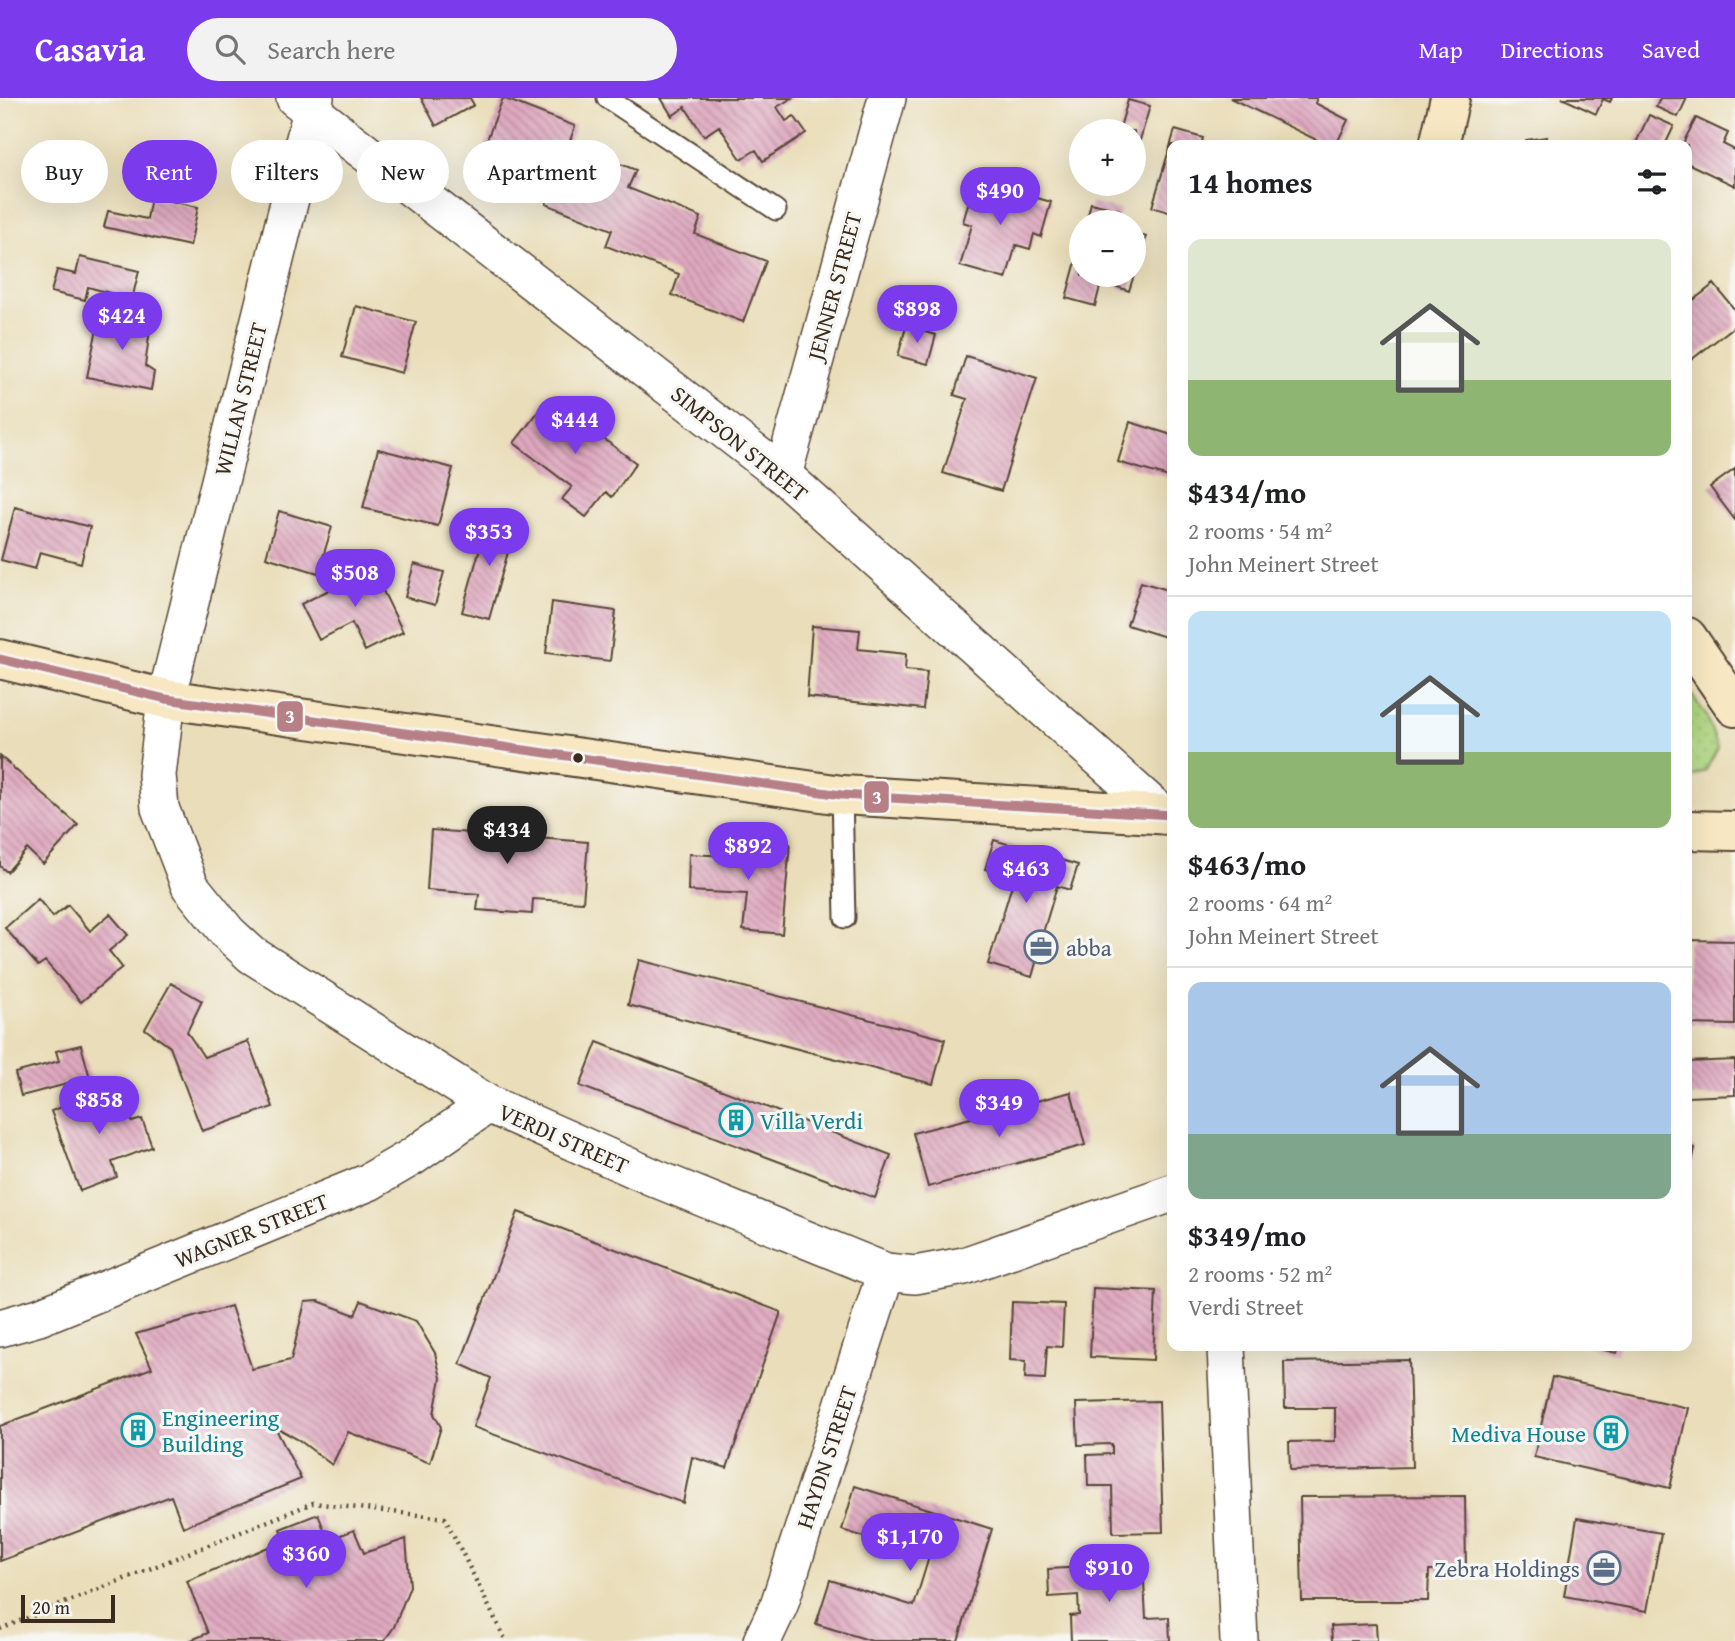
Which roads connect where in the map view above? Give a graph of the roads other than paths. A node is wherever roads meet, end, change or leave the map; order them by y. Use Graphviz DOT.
graph roads {
  1 [pos="607,98"];
  2 [pos="887,98"];
  3 [pos="1450,98"];
  4 [pos="307,102"];
  5 [pos="1440,140"];
  6 [pos="776,210"];
  7 [pos="783,475"];
  8 [pos="1692,617"];
  9 [pos="1692,644"];
  10 [pos="0,659"];
  11 [pos="1735,661"];
  12 [pos="166,699"];
  13 [pos="1735,707"];
  14 [pos="842,794"];
  15 [pos="1167,814"];
  16 [pos="1167,815"];
  17 [pos="1692,830"];
  18 [pos="1735,831"];
  19 [pos="845,918"];
  20 [pos="488,1104"];
  21 [pos="1167,1195"];
  22 [pos="886,1272"];
  23 [pos="0,1328"];
  24 [pos="1226,1351"];
  25 [pos="762,1641"];
  26 [pos="1239,1641"];
  1 -- 6 [label="lane"];
  2 -- 7 [label="street, JENNER STREET"];
  3 -- 5 [label="street"];
  4 -- 7 [label="street, SIMPSON STREET"];
  4 -- 12 [label="street, WILLAN STREET"];
  7 -- 15 [label="street, SIMPSON STREET"];
  8 -- 11 [label="street"];
  9 -- 13 [label="street"];
  10 -- 12 [label="street"];
  12 -- 14 [label="street"];
  12 -- 20 [label="street, VERDI STREET"];
  14 -- 16 [label="street"];
  14 -- 19 [label="lane"];
  17 -- 18 [label="street"];
  20 -- 22 [label="street, VERDI STREET"];
  20 -- 23 [label="street, WAGNER STREET"];
  21 -- 22 [label="street, VERDI STREET"];
  22 -- 25 [label="street, HAYDN STREET"];
  24 -- 26 [label="street"];
}
